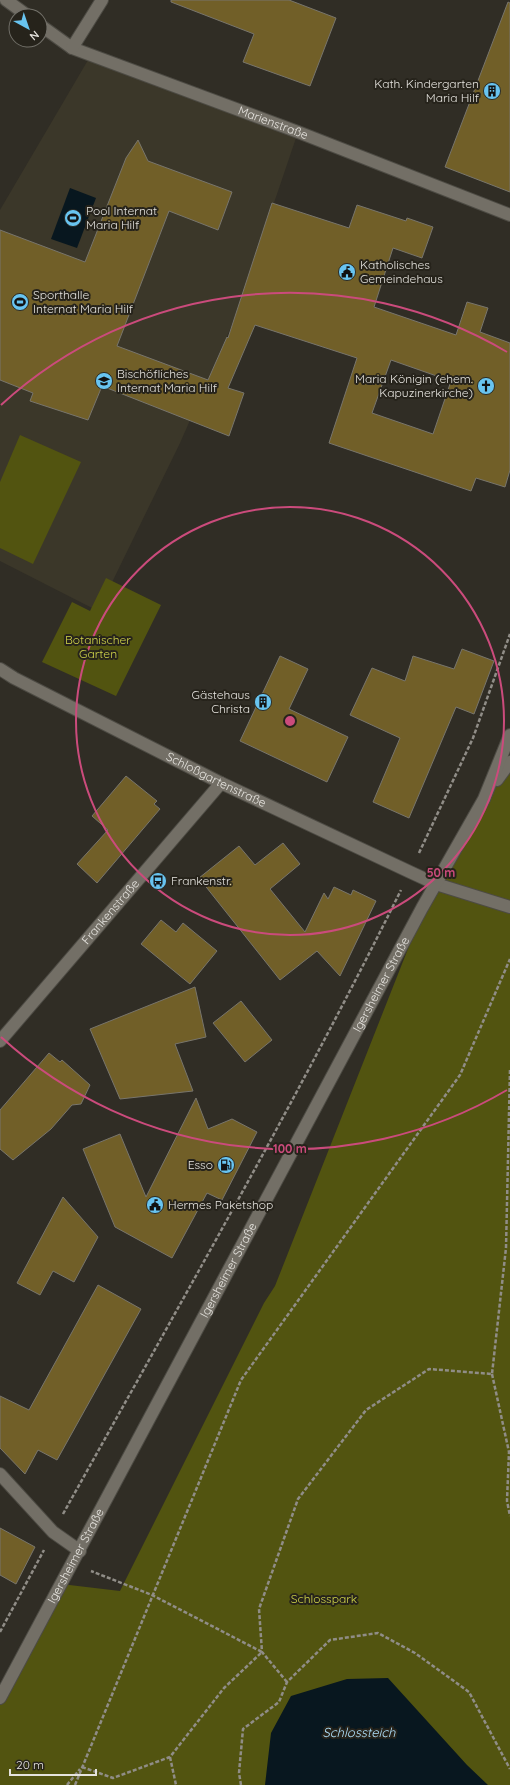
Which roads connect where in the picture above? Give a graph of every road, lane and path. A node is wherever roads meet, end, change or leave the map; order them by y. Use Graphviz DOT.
graph roads {
  1 [pos="6,0"];
  2 [pos="102,0"];
  3 [pos="17,8"];
  4 [pos="48,31"];
  5 [pos="72,48"];
  6 [pos="510,215"];
  7 [pos="510,634"];
  8 [pos="0,669"];
  9 [pos="510,735"];
  10 [pos="510,762"];
  11 [pos="221,783"];
  12 [pos="484,800"];
  13 [pos="410,872"];
  14 [pos="436,884"];
  15 [pos="510,907"];
  16 [pos="510,959"];
  17 [pos="0,1041"];
  18 [pos="510,1069"];
  19 [pos="509,1167"];
  20 [pos="492,1374"];
  21 [pos="509,1452"];
  22 [pos="0,1474"];
  23 [pos="510,1516"];
  24 [pos="54,1532"];
  25 [pos="80,1551"];
  26 [pos="43,1552"];
  27 [pos="72,1564"];
  28 [pos="152,1595"];
  29 [pos="0,1632"];
  30 [pos="262,1652"];
  31 [pos="288,1682"];
  32 [pos="0,1698"];
  33 [pos="170,1758"];
  34 [pos="82,1767"];
  35 [pos="510,1769"];
  36 [pos="67,1785"];
  37 [pos="76,1785"];
  38 [pos="176,1785"];
  39 [pos="241,1785"];
  1 -- 3 [label="street"];
  2 -- 5 [label="street"];
  4 -- 5 [label="street, Marienstraße"];
  5 -- 6 [label="street, Marienstraße"];
  7 -- 13 [label="path"];
  8 -- 11 [label="street, Schloßgartenstraße"];
  9 -- 12 [label="street, Igersheimer Straße"];
  10 -- 12 [label="street"];
  11 -- 13 [label="street, Schloßgartenstraße"];
  11 -- 17 [label="street, Frankenstraße"];
  12 -- 14 [label="street, Igersheimer Straße"];
  13 -- 14 [label="street, Schloßgartenstraße"];
  13 -- 24 [label="path"];
  14 -- 15 [label="street, Schloßgartenstraße"];
  14 -- 25 [label="street, Igersheimer Straße"];
  16 -- 28 [label="path"];
  18 -- 19 [label="path"];
  19 -- 20 [label="path"];
  20 -- 21 [label="path"];
  20 -- 30 [label="path"];
  21 -- 23 [label="path"];
  22 -- 24 [label="street"];
  24 -- 25 [label="street"];
  24 -- 26 [label="path"];
  25 -- 27 [label="street, Igersheimer Straße"];
  26 -- 27 [label="path"];
  26 -- 29 [label="path"];
  27 -- 28 [label="path"];
  27 -- 32 [label="street, Igersheimer Straße"];
  28 -- 30 [label="path"];
  28 -- 34 [label="path"];
  30 -- 31 [label="path"];
  30 -- 33 [label="path"];
  31 -- 35 [label="path"];
  31 -- 39 [label="path"];
  33 -- 34 [label="path"];
  33 -- 38 [label="path"];
  34 -- 36 [label="path"];
  34 -- 37 [label="path"];
}
